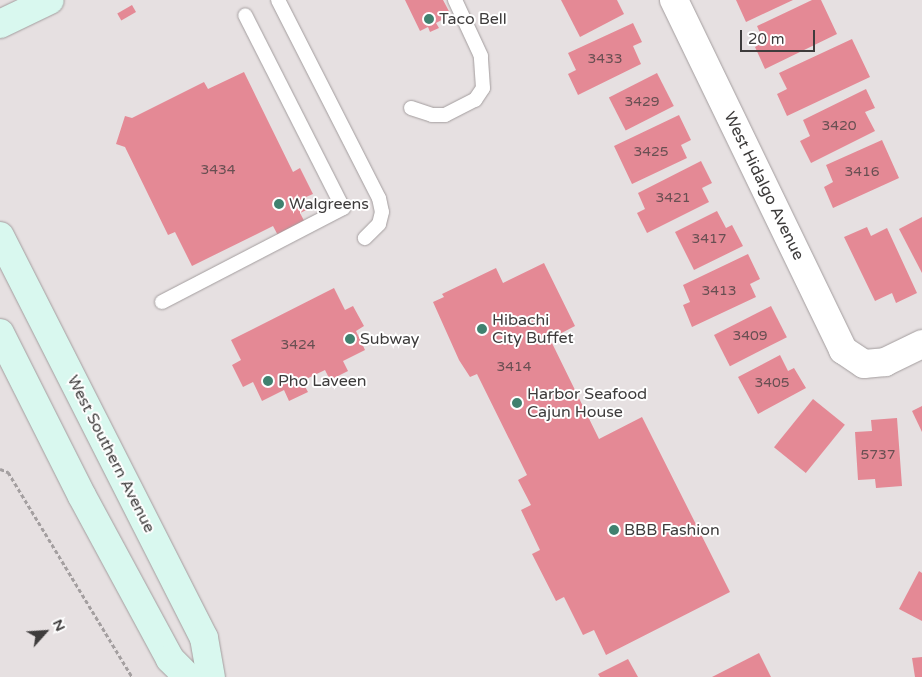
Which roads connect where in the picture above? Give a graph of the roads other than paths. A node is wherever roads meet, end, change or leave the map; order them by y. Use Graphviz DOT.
graph roads {
  1 [pos="50,0"];
  2 [pos="278,0"];
  3 [pos="455,0"];
  4 [pos="674,0"];
  5 [pos="245,15"];
  6 [pos="0,24"];
  7 [pos="412,108"];
  8 [pos="0,236"];
  9 [pos="365,238"];
  10 [pos="162,302"];
  11 [pos="0,333"];
  12 [pos="922,344"];
  13 [pos="188,677"];
  14 [pos="211,677"];
  1 -- 6 [label="main road"];
  2 -- 9 [label="lane"];
  3 -- 7 [label="lane"];
  4 -- 12 [label="street, West Hidalgo Avenue"];
  5 -- 10 [label="lane"];
  8 -- 14 [label="main road, West Southern Avenue"];
  11 -- 13 [label="main road"];
}
